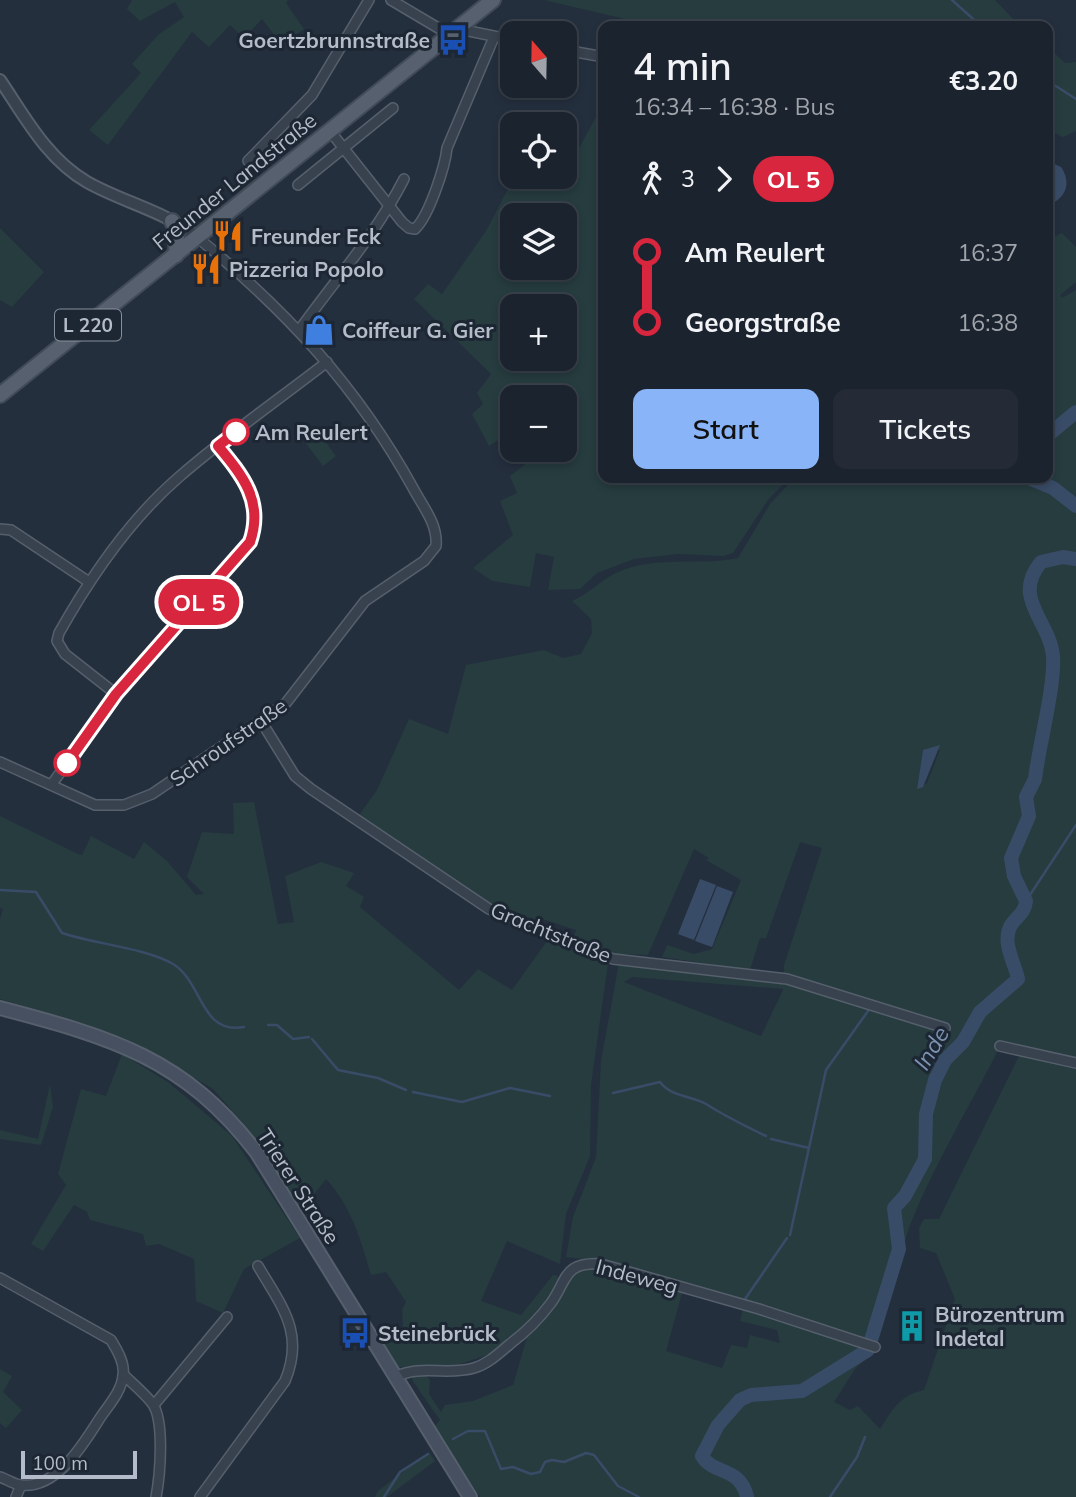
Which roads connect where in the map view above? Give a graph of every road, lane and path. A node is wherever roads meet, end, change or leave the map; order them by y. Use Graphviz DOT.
graph roads {
  1 [pos="369,0"];
  2 [pos="391,0"];
  3 [pos="493,0"];
  4 [pos="456,30"];
  5 [pos="494,37"];
  6 [pos="500,38"];
  7 [pos="578,52"];
  8 [pos="598,56"];
  9 [pos="0,80"];
  10 [pos="393,108"];
  11 [pos="330,131"];
  12 [pos="343,148"];
  13 [pos="248,161"];
  14 [pos="404,178"];
  15 [pos="298,185"];
  16 [pos="390,206"];
  17 [pos="172,221"];
  18 [pos="197,237"];
  19 [pos="176,255"];
  20 [pos="300,329"];
  21 [pos="327,362"];
  22 [pos="0,395"];
  23 [pos="218,446"];
  24 [pos="0,529"];
  25 [pos="89,582"];
  26 [pos="116,694"];
  27 [pos="261,721"];
  28 [pos="0,762"];
  29 [pos="52,784"];
  30 [pos="0,1008"];
  31 [pos="946,1028"];
  32 [pos="1000,1046"];
  33 [pos="1076,1063"];
  34 [pos="258,1266"];
  35 [pos="0,1278"];
  36 [pos="227,1317"];
  37 [pos="875,1347"];
  38 [pos="124,1375"];
  39 [pos="395,1377"];
  40 [pos="154,1405"];
  41 [pos="0,1477"];
  42 [pos="21,1485"];
  43 [pos="16,1497"];
  44 [pos="156,1497"];
  45 [pos="201,1497"];
  46 [pos="470,1497"];
  1 -- 13 [label="street"];
  2 -- 4 [label="street"];
  3 -- 4 [label="main road, Freunder Landstraße / L 220"];
  4 -- 5 [label="street"];
  4 -- 11 [label="main road, Freunder Landstraße / L 220"];
  5 -- 6 [label="street"];
  5 -- 16 [label="street"];
  7 -- 8 [label="street"];
  9 -- 17 [label="street"];
  10 -- 12 [label="street"];
  11 -- 12 [label="street"];
  11 -- 18 [label="main road, Freunder Landstraße / L 220"];
  12 -- 15 [label="street"];
  12 -- 16 [label="street"];
  14 -- 16 [label="street"];
  16 -- 20 [label="street"];
  17 -- 18 [label="street"];
  17 -- 19 [label="main road"];
  18 -- 19 [label="main road, Freunder Landstraße / L 220"];
  18 -- 20 [label="street, Schroufstraße"];
  19 -- 22 [label="main road, Freunder Landstraße / L 220"];
  20 -- 21 [label="street, Schroufstraße"];
  21 -- 23 [label="street"];
  21 -- 27 [label="street, Schroufstraße"];
  23 -- 25 [label="street"];
  23 -- 26 [label="street"];
  24 -- 25 [label="street"];
  25 -- 26 [label="street"];
  26 -- 29 [label="street"];
  27 -- 29 [label="street, Schroufstraße"];
  27 -- 31 [label="street, Grachtstraße"];
  28 -- 29 [label="street, Schroufstraße"];
  30 -- 39 [label="main road, Trierer Straße"];
  32 -- 33 [label="street"];
  34 -- 45 [label="street"];
  35 -- 38 [label="street"];
  36 -- 40 [label="street"];
  37 -- 39 [label="street, Indeweg"];
  38 -- 40 [label="street"];
  38 -- 42 [label="street"];
  39 -- 46 [label="main road, Trierer Straße"];
  40 -- 44 [label="street"];
  41 -- 42 [label="street"];
  42 -- 43 [label="street"];
}
